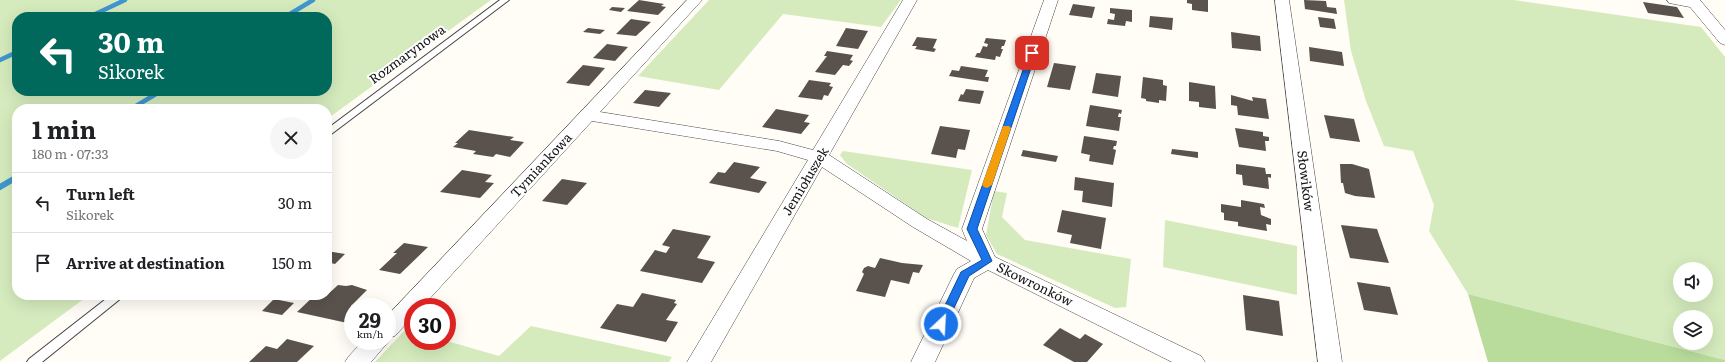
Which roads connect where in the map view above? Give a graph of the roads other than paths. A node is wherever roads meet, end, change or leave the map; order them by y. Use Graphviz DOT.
graph roads {
  1 [pos="505,0"];
  2 [pos="695,0"];
  3 [pos="910,0"];
  4 [pos="1051,0"];
  5 [pos="1282,0"];
  6 [pos="1674,0"];
  7 [pos="1725,40"];
  8 [pos="587,116"];
  9 [pos="332,129"];
  10 [pos="819,157"];
  11 [pos="987,261"];
  12 [pos="113,300"];
  13 [pos="396,320"];
  14 [pos="368,350"];
  15 [pos="33,362"];
  16 [pos="357,362"];
  17 [pos="699,362"];
  18 [pos="923,362"];
  19 [pos="1194,362"];
  20 [pos="1330,362"];
  1 -- 9 [label="lane, Rozmarynowa"];
  2 -- 8 [label="street, Tymiankowa"];
  3 -- 10 [label="street, Jemiołuszek"];
  4 -- 11 [label="street"];
  5 -- 20 [label="street, Słowików"];
  6 -- 7 [label="street"];
  8 -- 10 [label="street"];
  8 -- 13 [label="street, Tymiankowa"];
  10 -- 11 [label="street"];
  10 -- 17 [label="street, Jemiołuszek"];
  11 -- 18 [label="street, Skowronków"];
  11 -- 19 [label="street, Skowronków"];
  12 -- 15 [label="lane"];
  14 -- 16 [label="street"];
}
